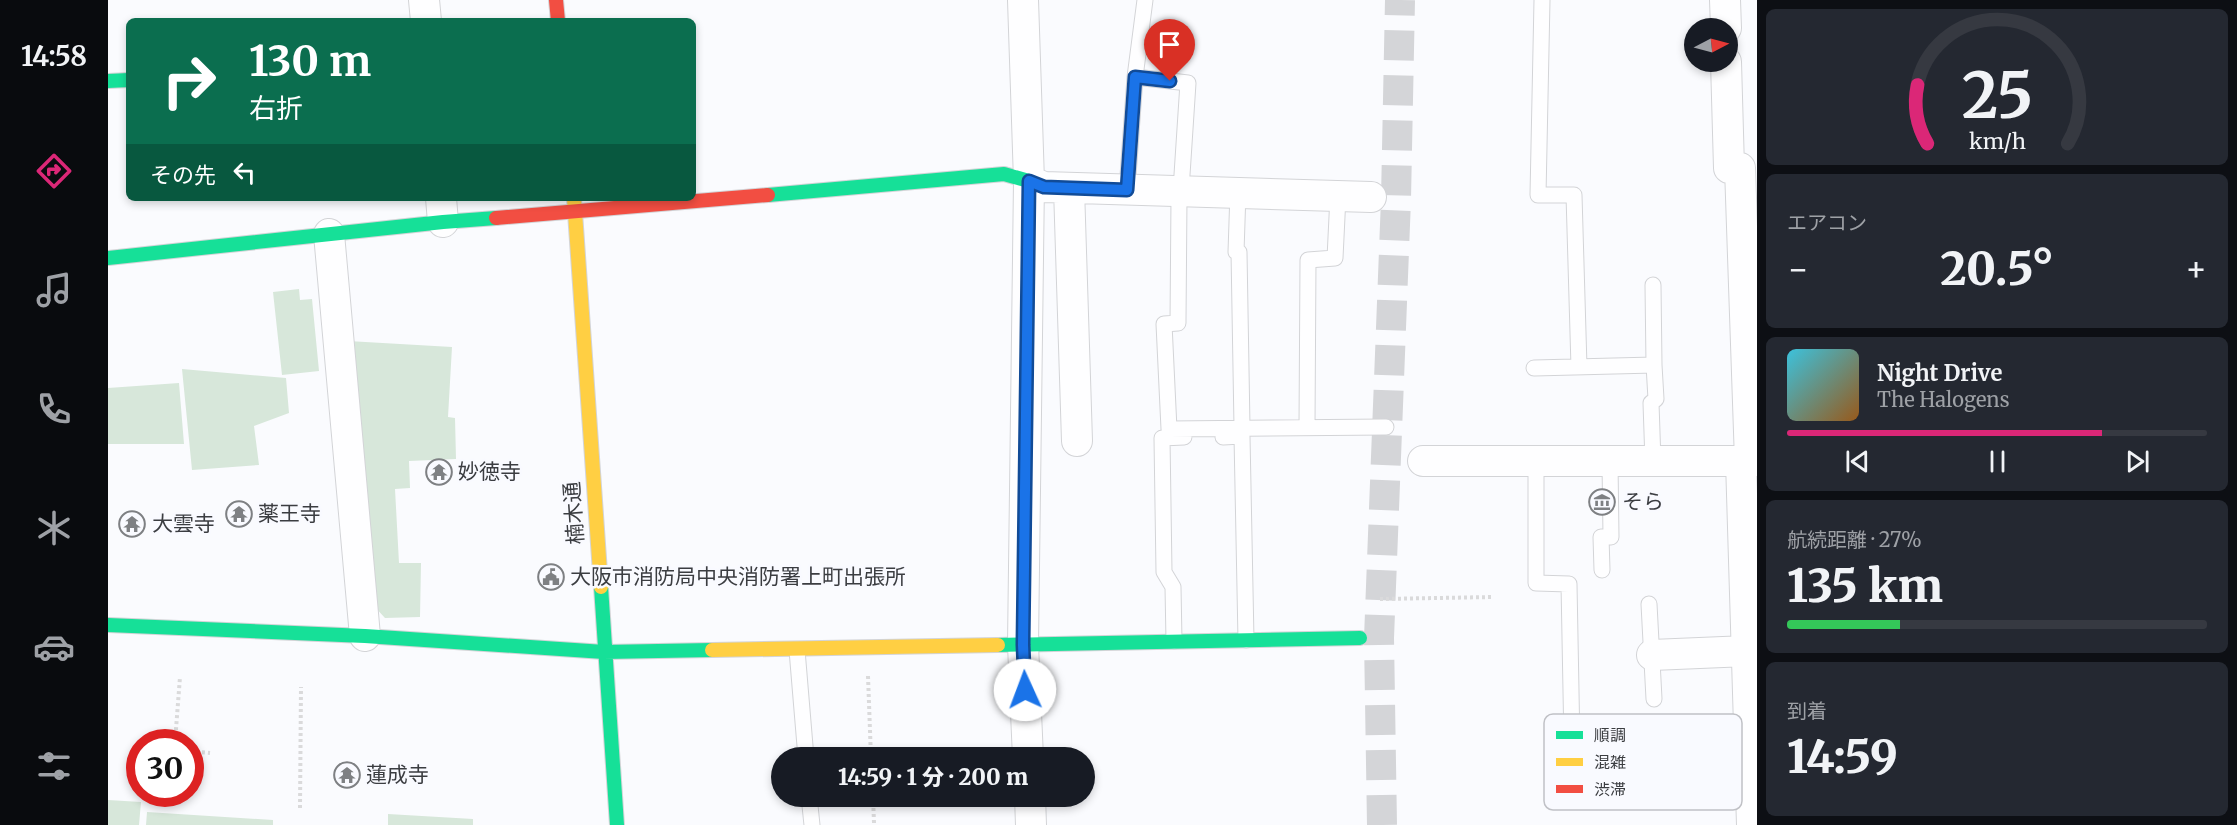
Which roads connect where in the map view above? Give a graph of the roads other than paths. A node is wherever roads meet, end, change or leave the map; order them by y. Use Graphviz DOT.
graph roads {
  1 [pos="424,0"];
  2 [pos="556,0"];
  3 [pos="1023,0"];
  4 [pos="1145,0"];
  5 [pos="1542,0"];
  6 [pos="1725,0"];
  7 [pos="426,18"];
  8 [pos="558,18"];
  9 [pos="1726,18"];
  10 [pos="1726,72"];
  11 [pos="1135,77"];
  12 [pos="126,80"];
  13 [pos="108,81"];
  14 [pos="1029,181"];
  15 [pos="1069,188"];
  16 [pos="1127,190"];
  17 [pos="1181,190"];
  18 [pos="1238,192"];
  19 [pos="1338,196"];
  20 [pos="1371,197"];
  21 [pos="574,201"];
  22 [pos="442,210"];
  23 [pos="575,213"];
  24 [pos="329,234"];
  25 [pos="1750,240"];
  26 [pos="108,258"];
  27 [pos="1653,285"];
  28 [pos="1654,365"];
  29 [pos="1579,367"];
  30 [pos="1534,368"];
  31 [pos="1242,427"];
  32 [pos="1307,427"];
  33 [pos="1386,427"];
  34 [pos="1077,441"];
  35 [pos="1423,461"];
  36 [pos="1749,461"];
  37 [pos="1536,462"];
  38 [pos="1610,462"];
  39 [pos="1653,462"];
  40 [pos="1602,570"];
  41 [pos="1649,604"];
  42 [pos="108,625"];
  43 [pos="365,636"];
  44 [pos="1360,638"];
  45 [pos="1246,640"];
  46 [pos="1174,641"];
  47 [pos="1023,645"];
  48 [pos="797,650"];
  49 [pos="1747,651"];
  50 [pos="604,652"];
  51 [pos="1652,655"];
  52 [pos="1654,699"];
  53 [pos="1571,714"];
  54 [pos="805,747"];
  55 [pos="1028,747"];
  56 [pos="1751,787"];
  57 [pos="1742,788"];
  58 [pos="810,807"];
  59 [pos="1030,807"];
  60 [pos="617,825"];
  61 [pos="812,825"];
  62 [pos="1031,825"];
  63 [pos="1752,825"];
  1 -- 7 [label="street"];
  2 -- 8 [label="street"];
  3 -- 14 [label="street"];
  4 -- 11 [label="lane"];
  5 -- 29 [label="lane"];
  6 -- 9 [label="street"];
  10 -- 25 [label="street"];
  11 -- 16 [label="lane"];
  11 -- 17 [label="lane"];
  12 -- 13 [label="street"];
  14 -- 15 [label="street"];
  14 -- 23 [label="street"];
  14 -- 47 [label="street"];
  15 -- 16 [label="street"];
  15 -- 34 [label="street"];
  16 -- 17 [label="street"];
  17 -- 18 [label="street"];
  17 -- 31 [label="lane"];
  18 -- 19 [label="street"];
  18 -- 31 [label="lane"];
  19 -- 20 [label="street"];
  19 -- 32 [label="lane"];
  21 -- 23 [label="street, 楠木通"];
  22 -- 23 [label="street"];
  22 -- 24 [label="street"];
  23 -- 50 [label="street, 楠木通"];
  24 -- 26 [label="street"];
  24 -- 43 [label="street"];
  25 -- 36 [label="street"];
  27 -- 28 [label="lane"];
  28 -- 29 [label="lane"];
  28 -- 39 [label="lane"];
  29 -- 30 [label="lane"];
  31 -- 32 [label="lane"];
  32 -- 33 [label="lane"];
  35 -- 37 [label="street"];
  36 -- 39 [label="street"];
  36 -- 49 [label="street"];
  37 -- 38 [label="street"];
  37 -- 53 [label="lane"];
  38 -- 39 [label="street"];
  38 -- 40 [label="lane"];
  41 -- 51 [label="lane"];
  42 -- 43 [label="street"];
  43 -- 50 [label="street"];
  44 -- 45 [label="street"];
  45 -- 46 [label="street"];
  45 -- 46 [label="lane"];
  46 -- 47 [label="street"];
  47 -- 48 [label="street"];
  47 -- 55 [label="street"];
  48 -- 50 [label="street"];
  48 -- 54 [label="lane"];
  49 -- 51 [label="street"];
  49 -- 56 [label="street"];
  50 -- 60 [label="street, 楠木通"];
  51 -- 52 [label="lane"];
  56 -- 57 [label="lane"];
  56 -- 63 [label="street"];
  58 -- 61 [label="lane"];
  59 -- 62 [label="street"];
}
